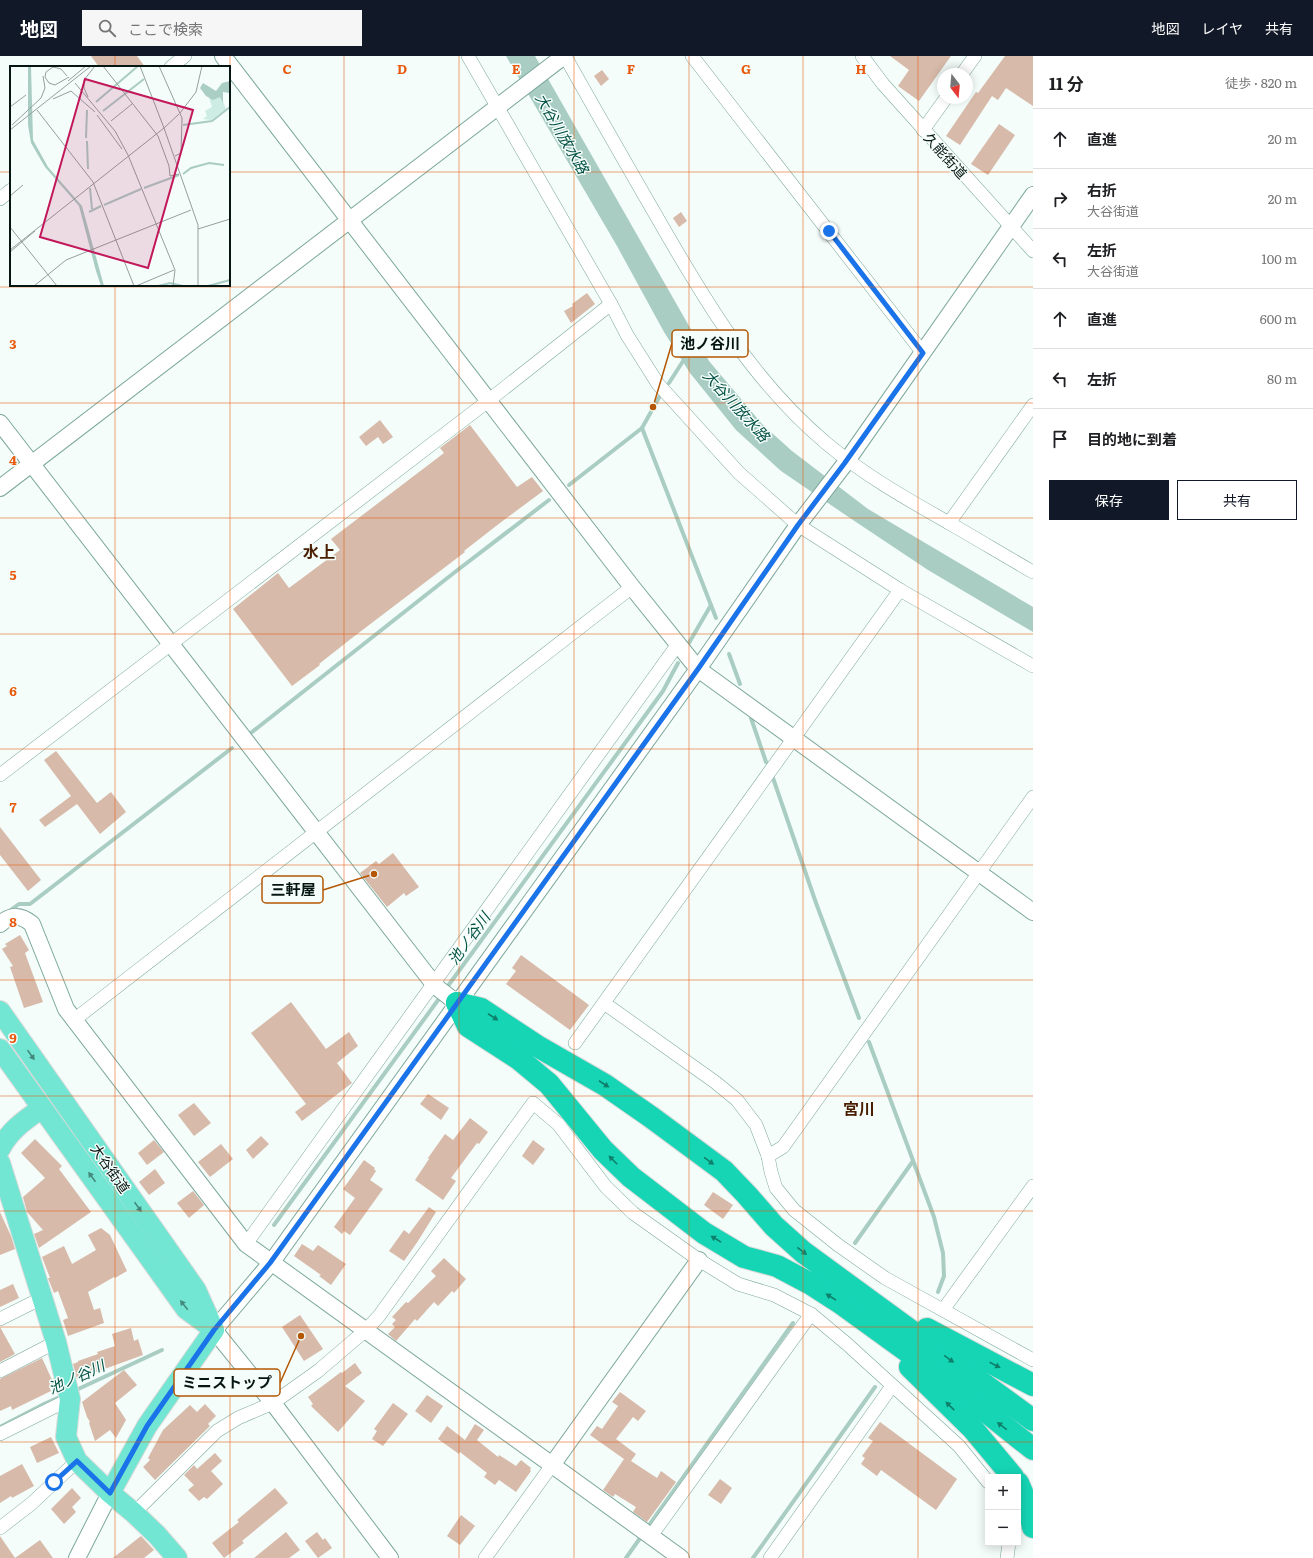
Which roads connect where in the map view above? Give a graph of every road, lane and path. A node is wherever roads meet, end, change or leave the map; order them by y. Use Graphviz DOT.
graph roads {
  1 [pos="185,56"];
  2 [pos="223,56"];
  3 [pos="468,56"];
  4 [pos="564,56"];
  5 [pos="692,56"];
  6 [pos="863,56"];
  7 [pos="975,56"];
  8 [pos="172,66"];
  9 [pos="966,68"];
  10 [pos="942,104"];
  11 [pos="497,108"];
  12 [pos="923,130"];
  13 [pos="10,191"];
  14 [pos="1033,195"];
  15 [pos="0,198"];
  16 [pos="350,220"];
  17 [pos="1011,227"];
  18 [pos="1033,251"];
  19 [pos="611,304"];
  20 [pos="923,353"];
  21 [pos="488,401"];
  22 [pos="1033,405"];
  23 [pos="0,423"];
  24 [pos="845,462"];
  25 [pos="31,464"];
  26 [pos="0,488"];
  27 [pos="949,523"];
  28 [pos="798,525"];
  29 [pos="1033,572"];
  30 [pos="632,587"];
  31 [pos="900,590"];
  32 [pos="170,644"];
  33 [pos="678,644"];
  34 [pos="1033,666"];
  35 [pos="698,669"];
  36 [pos="793,739"];
  37 [pos="0,775"];
  38 [pos="1033,797"];
  39 [pos="316,833"];
  40 [pos="979,873"];
  41 [pos="1033,912"];
  42 [pos="0,924"];
  43 [pos="445,993"];
  44 [pos="604,1003"];
  45 [pos="0,1011"];
  46 [pos="74,1020"];
  47 [pos="575,1043"];
  48 [pos="0,1049"];
  49 [pos="42,1108"];
  50 [pos="0,1149"];
  51 [pos="768,1156"];
  52 [pos="0,1163"];
  53 [pos="1033,1186"];
  54 [pos="5,1198"];
  55 [pos="246,1244"];
  56 [pos="700,1260"];
  57 [pos="270,1263"];
  58 [pos="42,1298"];
  59 [pos="856,1301"];
  60 [pos="943,1310"];
  61 [pos="811,1314"];
  62 [pos="0,1319"];
  63 [pos="214,1330"];
  64 [pos="366,1330"];
  65 [pos="56,1342"];
  66 [pos="1033,1360"];
  67 [pos="0,1371"];
  68 [pos="1033,1385"];
  69 [pos="892,1386"];
  70 [pos="69,1394"];
  71 [pos="273,1403"];
  72 [pos="1033,1420"];
  73 [pos="0,1434"];
  74 [pos="1033,1449"];
  75 [pos="77,1461"];
  76 [pos="552,1465"];
  77 [pos="1010,1474"];
  78 [pos="985,1478"];
  79 [pos="1021,1490"];
  80 [pos="110,1493"];
  81 [pos="134,1513"];
  82 [pos="1033,1527"];
  83 [pos="0,1528"];
  84 [pos="651,1536"];
  85 [pos="1009,1546"];
  86 [pos="77,1558"];
  87 [pos="176,1558"];
  88 [pos="390,1558"];
  89 [pos="485,1558"];
  90 [pos="681,1558"];
  91 [pos="770,1558"];
  92 [pos="1007,1558"];
  1 -- 8 [label="street"];
  2 -- 16 [label="street"];
  3 -- 11 [label="street"];
  4 -- 11 [label="street"];
  4 -- 24 [label="street"];
  5 -- 20 [label="street"];
  6 -- 12 [label="street, 久能街道"];
  7 -- 9 [label="street"];
  10 -- 12 [label="street"];
  11 -- 16 [label="street"];
  11 -- 19 [label="street"];
  12 -- 17 [label="street, 久能街道"];
  13 -- 15 [label="street"];
  14 -- 17 [label="street"];
  16 -- 21 [label="street"];
  16 -- 25 [label="street"];
  17 -- 18 [label="street, 久能街道"];
  17 -- 20 [label="street"];
  19 -- 21 [label="street"];
  19 -- 28 [label="street"];
  20 -- 24 [label="street"];
  21 -- 30 [label="street"];
  21 -- 32 [label="street"];
  22 -- 27 [label="street"];
  23 -- 25 [label="street"];
  24 -- 27 [label="street"];
  24 -- 28 [label="street"];
  25 -- 26 [label="street"];
  25 -- 32 [label="street"];
  27 -- 29 [label="street"];
  28 -- 31 [label="street"];
  28 -- 35 [label="street"];
  30 -- 33 [label="street"];
  30 -- 39 [label="street"];
  31 -- 34 [label="street"];
  31 -- 36 [label="street"];
  32 -- 37 [label="street"];
  32 -- 39 [label="street"];
  33 -- 35 [label="street"];
  33 -- 43 [label="street"];
  35 -- 36 [label="street"];
  35 -- 43 [label="street"];
  36 -- 40 [label="street"];
  36 -- 44 [label="street"];
  38 -- 40 [label="street"];
  39 -- 43 [label="street"];
  39 -- 46 [label="street"];
  40 -- 41 [label="street"];
  40 -- 51 [label="street"];
  42 -- 46 [label="street"];
  43 -- 55 [label="street"];
  43 -- 57 [label="street"];
  43 -- 59 [label="highway, one-way"];
  59 -- 43 [label="highway, one-way"];
  44 -- 47 [label="street"];
  44 -- 51 [label="street"];
  45 -- 63 [label="main road, 大谷街道, one-way"];
  46 -- 55 [label="street"];
  48 -- 49 [label="main road, 大谷街道"];
  49 -- 50 [label="main road"];
  63 -- 49 [label="main road, 大谷街道, one-way"];
  51 -- 60 [label="street"];
  52 -- 54 [label="main road"];
  53 -- 60 [label="street"];
  54 -- 58 [label="main road"];
  55 -- 57 [label="street"];
  56 -- 61 [label="street"];
  56 -- 64 [label="street"];
  56 -- 76 [label="street"];
  57 -- 63 [label="street"];
  57 -- 64 [label="street"];
  58 -- 62 [label="street"];
  58 -- 65 [label="main road"];
  59 -- 68 [label="highway, one-way"];
  59 -- 72 [label="highway, one-way"];
  74 -- 59 [label="highway, one-way"];
  77 -- 59 [label="highway, one-way"];
  60 -- 66 [label="street"];
  61 -- 69 [label="street"];
  61 -- 84 [label="street"];
  63 -- 71 [label="street"];
  63 -- 80 [label="main road"];
  64 -- 71 [label="street"];
  64 -- 76 [label="street"];
  65 -- 67 [label="street"];
  65 -- 70 [label="main road"];
  69 -- 78 [label="street"];
  69 -- 91 [label="street"];
  70 -- 73 [label="street"];
  70 -- 75 [label="main road"];
  71 -- 81 [label="street"];
  71 -- 88 [label="street"];
  75 -- 80 [label="main road"];
  75 -- 83 [label="street"];
  76 -- 84 [label="street"];
  76 -- 89 [label="street"];
  79 -- 82 [label="highway"];
  80 -- 81 [label="main road"];
  80 -- 86 [label="street"];
  81 -- 87 [label="main road"];
  84 -- 90 [label="street"];
  85 -- 92 [label="street"];
}
